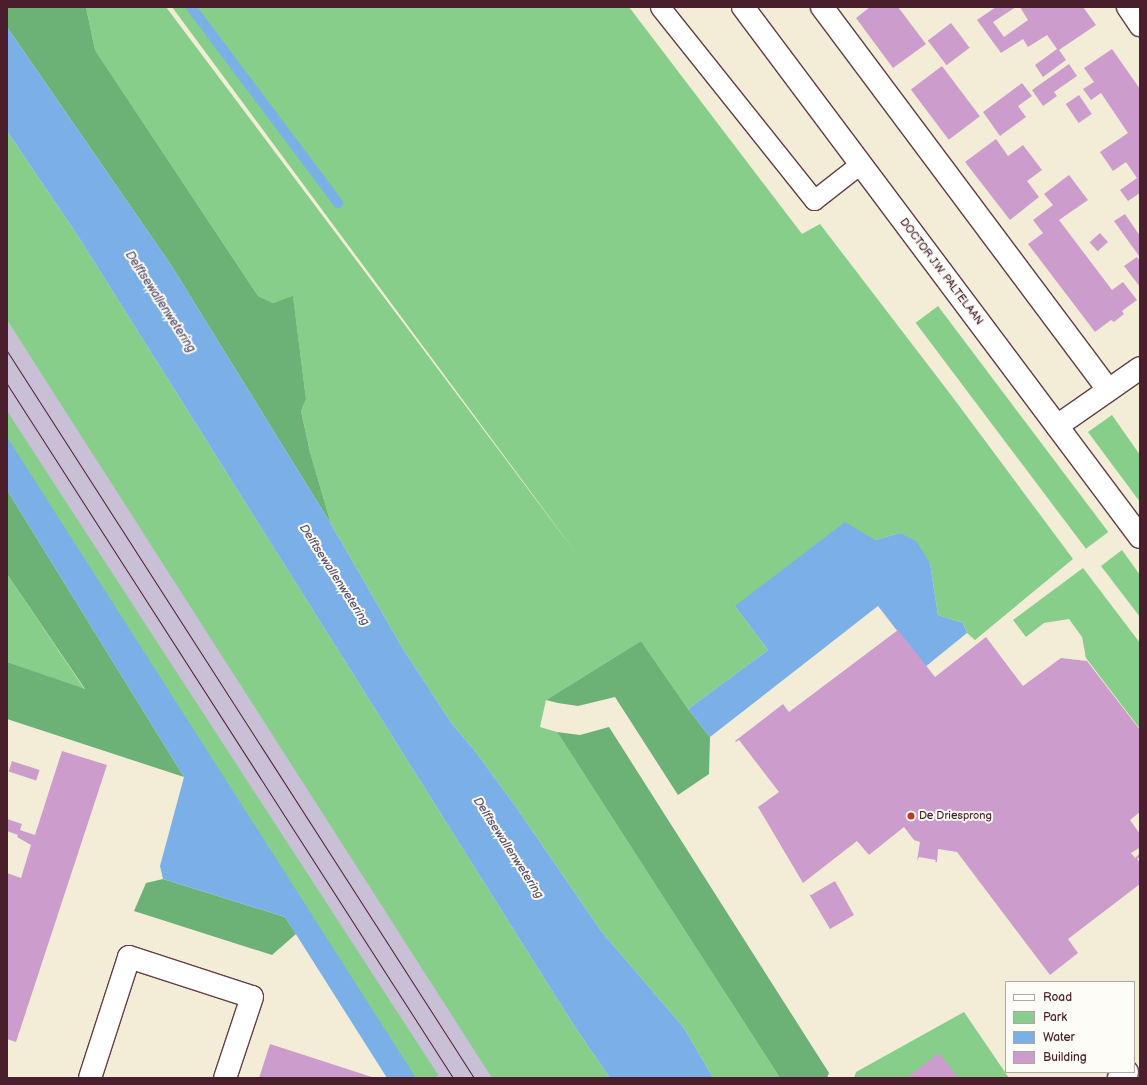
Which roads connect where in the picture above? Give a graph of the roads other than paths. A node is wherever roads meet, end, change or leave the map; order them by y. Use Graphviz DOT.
graph roads {
  1 [pos="660,7"];
  2 [pos="742,7"];
  3 [pos="822,7"];
  4 [pos="1128,7"];
  5 [pos="1140,25"];
  6 [pos="860,164"];
  7 [pos="1140,368"];
  8 [pos="1108,390"];
  9 [pos="1057,426"];
  10 [pos="1140,537"];
  11 [pos="90,1078"];
  12 [pos="225,1078"];
  1 -- 6 [label="lane"];
  2 -- 6 [label="street, DOCTOR J.W. PALTELAAN"];
  3 -- 8 [label="street"];
  4 -- 5 [label="street"];
  6 -- 9 [label="street, DOCTOR J.W. PALTELAAN"];
  7 -- 8 [label="street"];
  8 -- 9 [label="street"];
  9 -- 10 [label="street, DOCTOR J.W. PALTELAAN"];
  11 -- 12 [label="street"];
}
